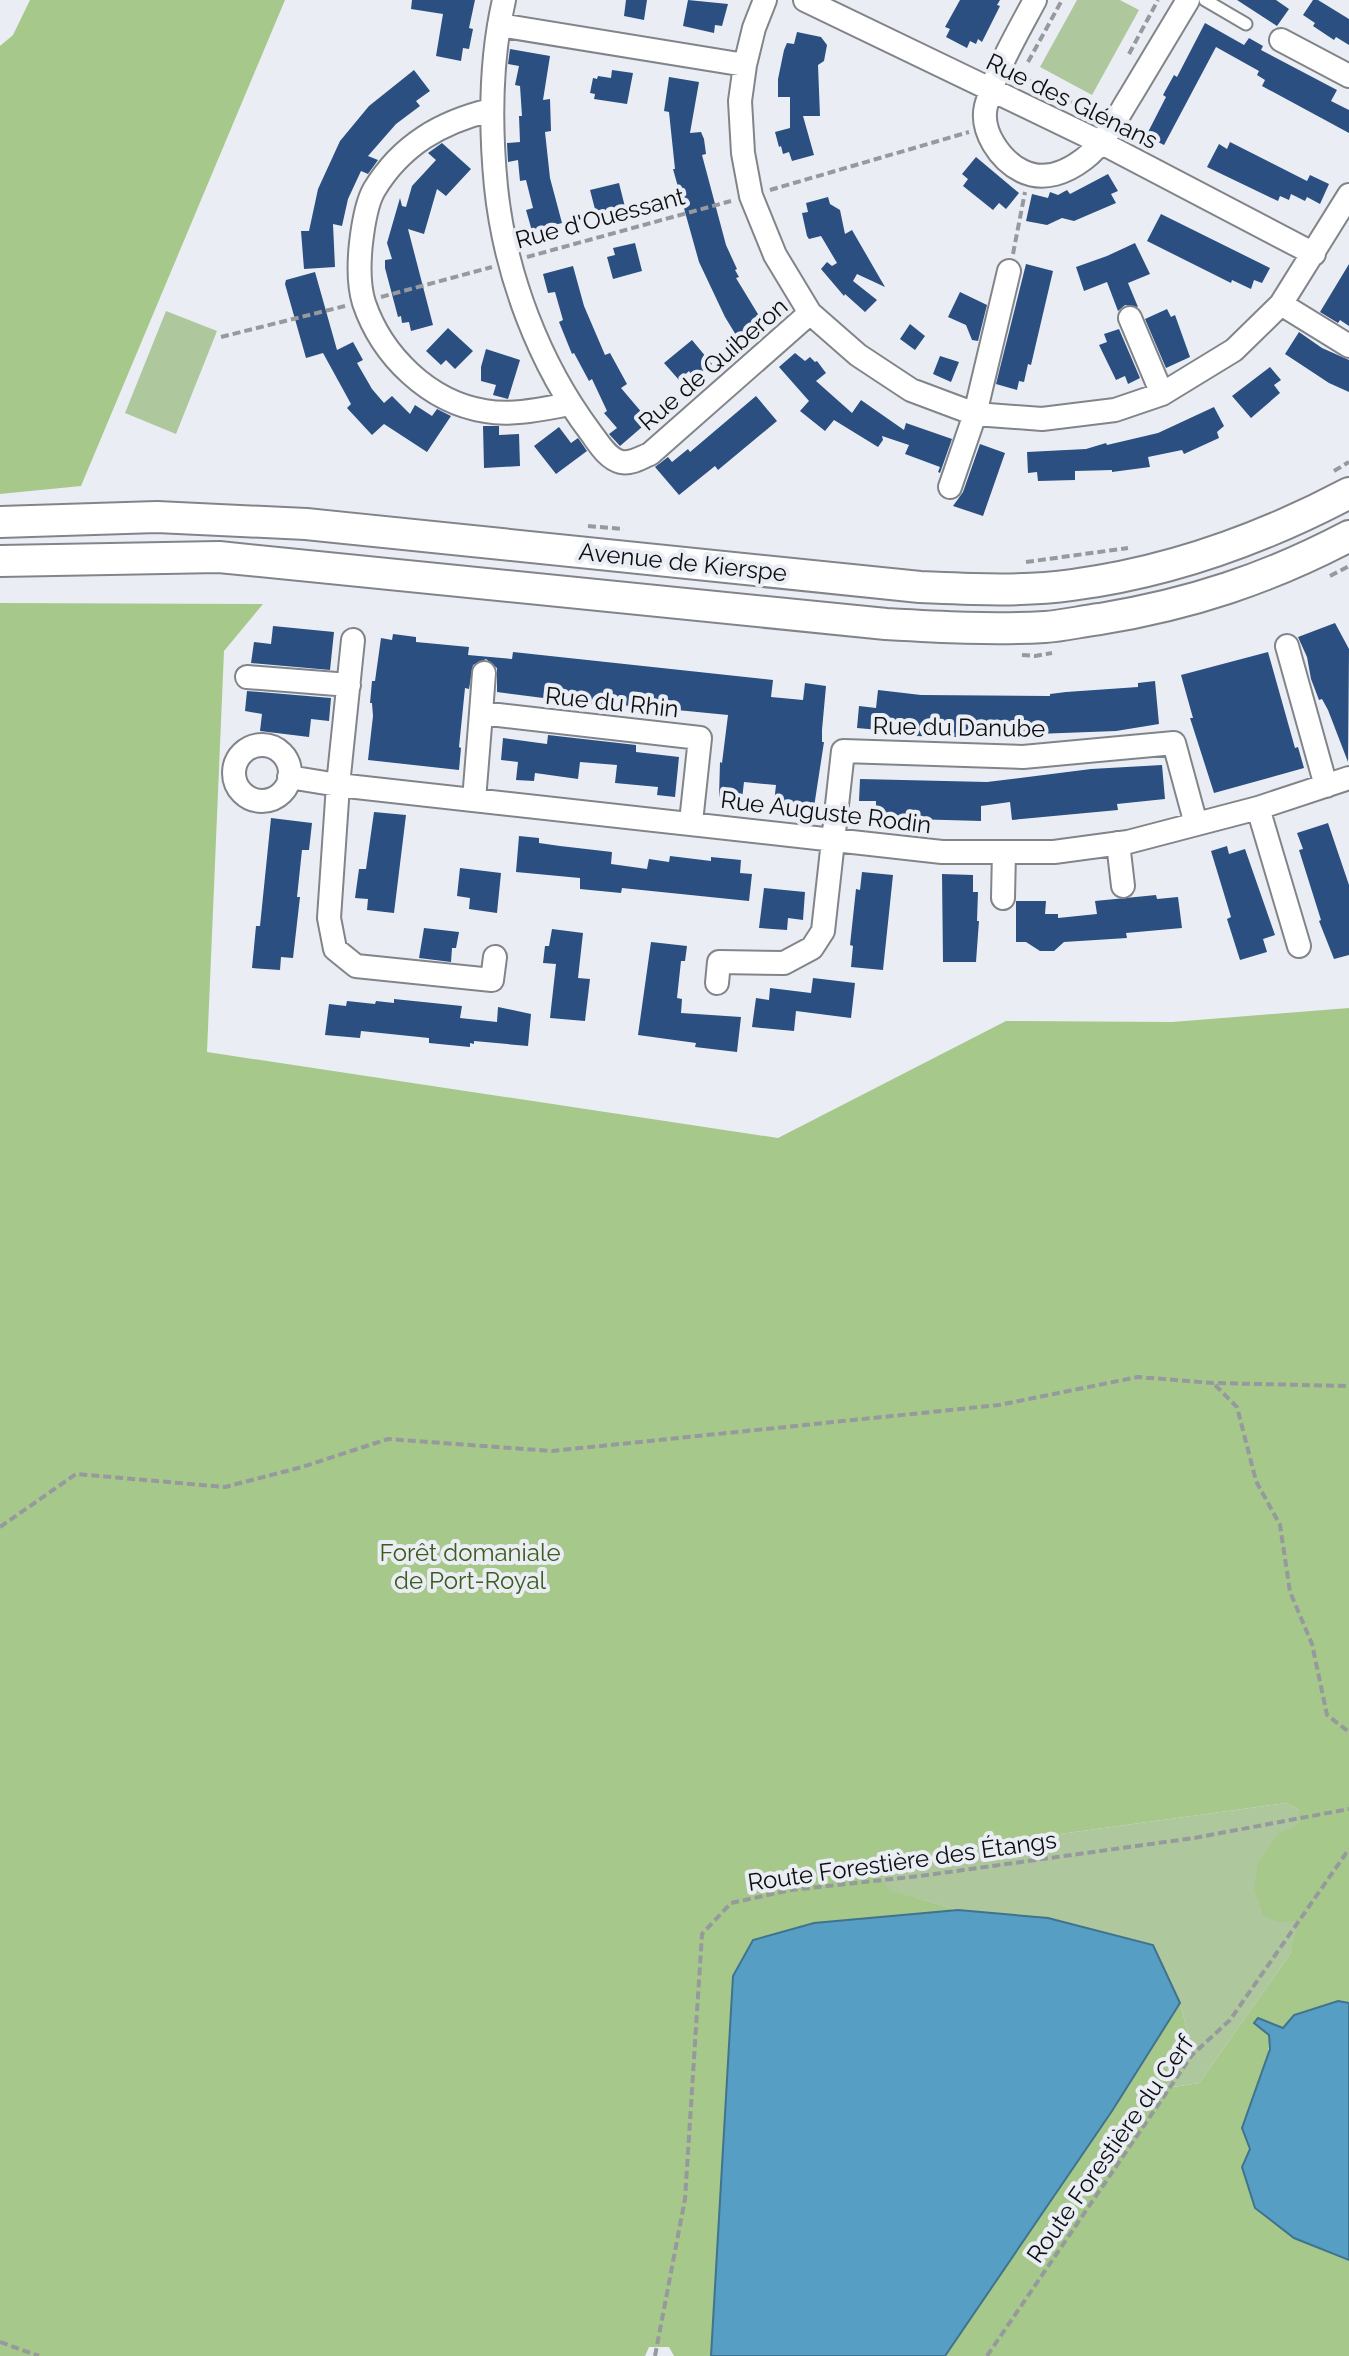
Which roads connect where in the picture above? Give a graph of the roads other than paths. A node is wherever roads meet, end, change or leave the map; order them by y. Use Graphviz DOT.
graph roads {
  1 [pos="504,0"];
  2 [pos="765,0"];
  3 [pos="805,0"];
  4 [pos="1035,0"];
  5 [pos="1188,0"];
  6 [pos="1205,0"];
  7 [pos="1246,24"];
  8 [pos="499,25"];
  9 [pos="1281,40"];
  10 [pos="745,65"];
  11 [pos="1349,76"];
  12 [pos="993,91"];
  13 [pos="491,110"];
  14 [pos="1102,143"];
  15 [pos="1349,195"];
  16 [pos="1314,254"];
  17 [pos="1009,271"];
  18 [pos="1281,304"];
  19 [pos="810,313"];
  20 [pos="1130,318"];
  21 [pos="1349,346"];
  22 [pos="1162,394"];
  23 [pos="570,404"];
  24 [pos="975,414"];
  25 [pos="950,487"];
  26 [pos="1349,493"];
  27 [pos="0,522"];
  28 [pos="1349,536"];
  29 [pos="0,561"];
  30 [pos="353,640"];
  31 [pos="1287,646"];
  32 [pos="484,673"];
  33 [pos="247,677"];
  34 [pos="349,685"];
  35 [pos="481,713"];
  36 [pos="289,777"];
  37 [pos="1349,778"];
  38 [pos="338,785"];
  39 [pos="1326,786"];
  40 [pos="474,800"];
  41 [pos="1258,808"];
  42 [pos="691,822"];
  43 [pos="1196,824"];
  44 [pos="835,839"];
  45 [pos="1118,843"];
  46 [pos="1004,852"];
  47 [pos="1123,886"];
  48 [pos="1003,898"];
  49 [pos="1299,946"];
  50 [pos="495,957"];
  51 [pos="717,983"];
  1 -- 8 [label="street, Rue de Quiberon"];
  2 -- 10 [label="street"];
  3 -- 12 [label="street, Rue des Glénans"];
  4 -- 12 [label="street"];
  5 -- 14 [label="street"];
  6 -- 7 [label="lane"];
  8 -- 10 [label="street"];
  8 -- 13 [label="street, Rue de Quiberon"];
  9 -- 11 [label="street"];
  10 -- 19 [label="street"];
  12 -- 14 [label="street, Rue des Glénans"];
  12 -- 14 [label="street"];
  13 -- 23 [label="street, Rue de Quiberon"];
  13 -- 23 [label="street"];
  14 -- 16 [label="street, Rue des Glénans"];
  15 -- 16 [label="street"];
  16 -- 18 [label="street"];
  17 -- 24 [label="street"];
  18 -- 21 [label="street"];
  18 -- 22 [label="street"];
  19 -- 23 [label="street, Rue de Quiberon"];
  19 -- 24 [label="street"];
  20 -- 22 [label="street"];
  22 -- 24 [label="street"];
  24 -- 25 [label="street"];
  26 -- 27 [label="main road, Avenue de Kierspe"];
  28 -- 29 [label="main road, Avenue de Kierspe"];
  30 -- 34 [label="street"];
  31 -- 39 [label="street"];
  32 -- 35 [label="street"];
  33 -- 34 [label="street"];
  34 -- 38 [label="street"];
  35 -- 40 [label="street"];
  35 -- 42 [label="street, Rue du Rhin"];
  36 -- 38 [label="street, Rue Auguste Rodin"];
  37 -- 39 [label="street, Rue Auguste Rodin"];
  38 -- 40 [label="street, Rue Auguste Rodin"];
  38 -- 50 [label="street"];
  39 -- 41 [label="street, Rue Auguste Rodin"];
  40 -- 42 [label="street, Rue Auguste Rodin"];
  41 -- 43 [label="street, Rue Auguste Rodin"];
  41 -- 49 [label="street"];
  42 -- 44 [label="street, Rue Auguste Rodin"];
  43 -- 44 [label="street, Rue du Danube"];
  43 -- 45 [label="street, Rue Auguste Rodin"];
  44 -- 46 [label="street, Rue Auguste Rodin"];
  44 -- 51 [label="street"];
  45 -- 46 [label="street, Rue Auguste Rodin"];
  45 -- 47 [label="street"];
  46 -- 48 [label="street"];
}
